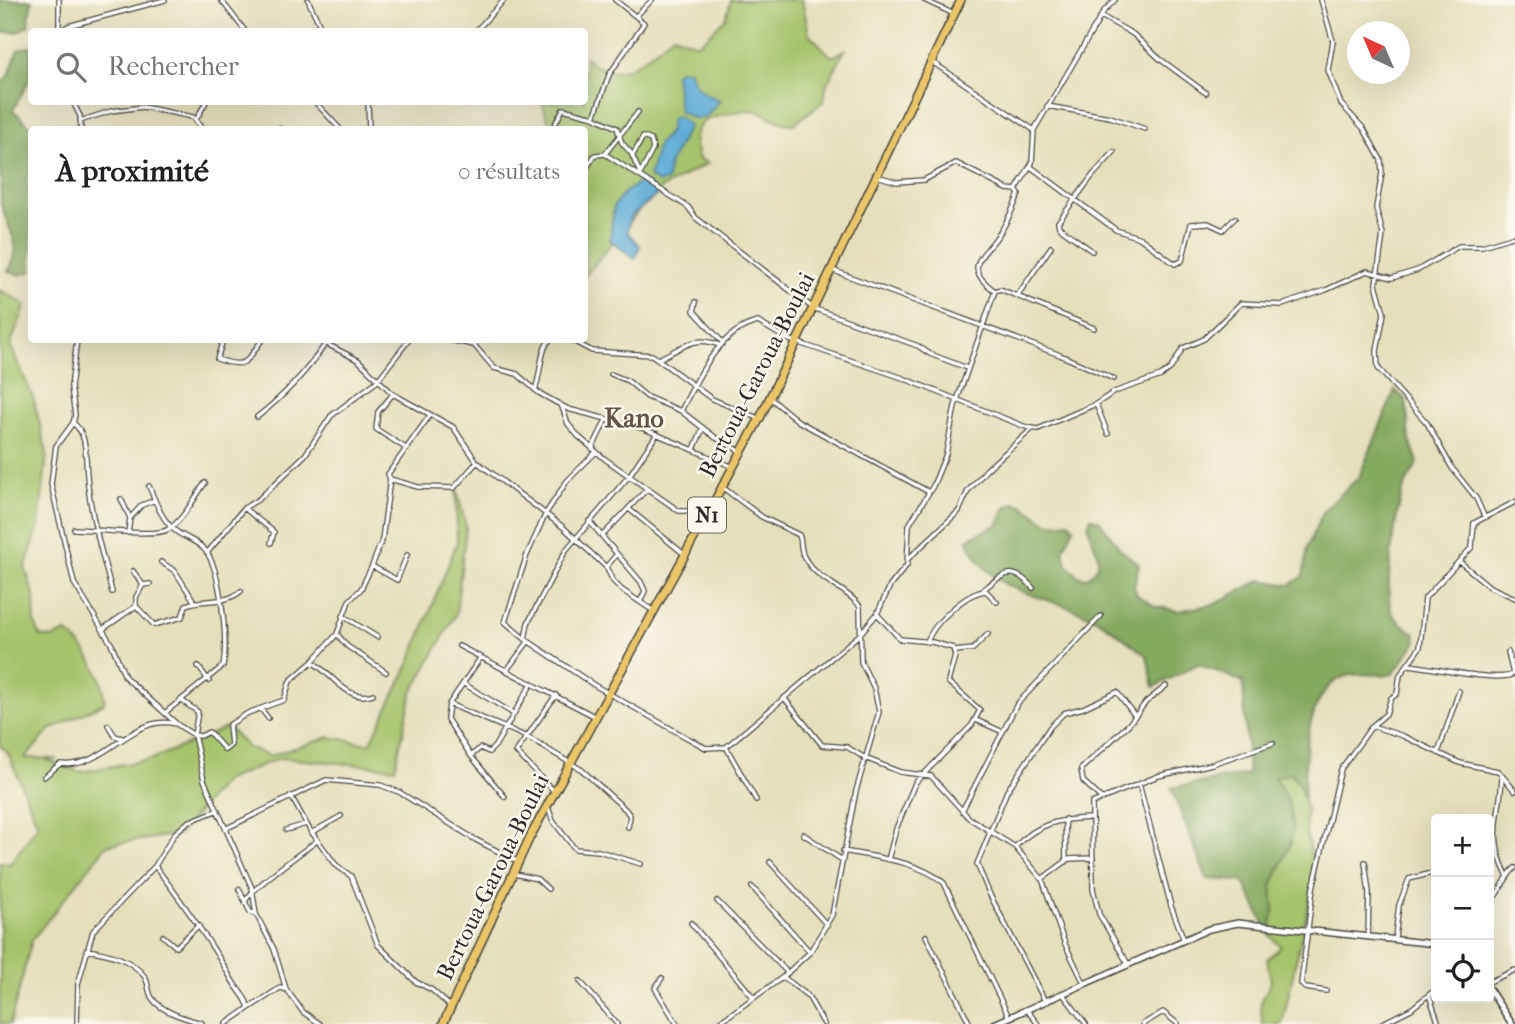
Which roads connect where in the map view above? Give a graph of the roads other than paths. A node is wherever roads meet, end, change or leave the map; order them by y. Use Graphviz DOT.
graph roads {
  1 [pos="59,0"];
  2 [pos="165,0"];
  3 [pos="221,0"];
  4 [pos="308,0"];
  5 [pos="504,0"];
  6 [pos="615,0"];
  7 [pos="652,0"];
  8 [pos="924,0"];
  9 [pos="961,0"];
  10 [pos="1115,0"];
  11 [pos="1321,0"];
  12 [pos="954,14"];
  13 [pos="636,16"];
  14 [pos="1101,16"];
  15 [pos="59,28"];
  16 [pos="65,28"];
  17 [pos="243,28"];
  18 [pos="321,28"];
  19 [pos="479,28"];
  20 [pos="932,62"];
  21 [pos="1206,93"];
  22 [pos="74,105"];
  23 [pos="204,105"];
  24 [pos="318,105"];
  25 [pos="368,105"];
  26 [pos="1048,106"];
  27 [pos="638,112"];
  28 [pos="594,117"];
  29 [pos="197,120"];
  30 [pos="80,121"];
  31 [pos="80,126"];
  32 [pos="201,126"];
  33 [pos="337,126"];
  34 [pos="369,126"];
  35 [pos="554,126"];
  36 [pos="1145,129"];
  37 [pos="1034,130"];
  38 [pos="621,134"];
  39 [pos="1114,152"];
  40 [pos="605,154"];
  41 [pos="632,156"];
  42 [pos="588,166"];
  43 [pos="1030,167"];
  44 [pos="641,175"];
  45 [pos="877,176"];
  46 [pos="1016,190"];
  47 [pos="1074,200"];
  48 [pos="1235,218"];
  49 [pos="1515,236"];
  50 [pos="1051,247"];
  51 [pos="1092,251"];
  52 [pos="832,270"];
  53 [pos="1377,271"];
  54 [pos="995,291"];
  55 [pos="1017,296"];
  56 [pos="696,302"];
  57 [pos="813,308"];
  58 [pos="982,327"];
  59 [pos="1094,328"];
  60 [pos="798,341"];
  61 [pos="78,343"];
  62 [pos="222,343"];
  63 [pos="260,343"];
  64 [pos="407,343"];
  65 [pos="464,343"];
  66 [pos="548,343"];
  67 [pos="577,343"];
  68 [pos="328,344"];
  69 [pos="721,344"];
  70 [pos="474,345"];
  71 [pos="658,359"];
  72 [pos="967,368"];
  73 [pos="611,374"];
  74 [pos="379,379"];
  75 [pos="1114,379"];
  76 [pos="693,387"];
  77 [pos="535,390"];
  78 [pos="393,394"];
  79 [pos="770,398"];
  80 [pos="957,399"];
  81 [pos="1096,404"];
  82 [pos="561,405"];
  83 [pos="681,411"];
  84 [pos="430,415"];
  85 [pos="257,416"];
  86 [pos="760,418"];
  87 [pos="606,420"];
  88 [pos="73,423"];
  89 [pos="703,428"];
  90 [pos="1033,429"];
  91 [pos="657,434"];
  92 [pos="1108,434"];
  93 [pos="407,449"];
  94 [pos="594,450"];
  95 [pos="694,450"];
  96 [pos="742,452"];
  97 [pos="477,462"];
  98 [pos="733,467"];
  99 [pos="629,475"];
  100 [pos="390,480"];
  101 [pos="205,484"];
  102 [pos="149,486"];
  103 [pos="722,487"];
  104 [pos="647,489"];
  105 [pos="929,492"];
  106 [pos="121,499"];
  107 [pos="155,500"];
  108 [pos="1515,502"];
  109 [pos="713,504"];
  110 [pos="244,508"];
  111 [pos="629,509"];
  112 [pos="545,513"];
  113 [pos="1484,516"];
  114 [pos="130,518"];
  115 [pos="589,521"];
  116 [pos="170,527"];
  117 [pos="74,529"];
  118 [pos="94,529"];
  119 [pos="128,533"];
  120 [pos="602,536"];
  121 [pos="574,538"];
  122 [pos="271,543"];
  123 [pos="207,553"];
  124 [pos="617,554"];
  125 [pos="407,555"];
  126 [pos="685,555"];
  127 [pos="909,558"];
  128 [pos="161,562"];
  129 [pos="1460,562"];
  130 [pos="372,566"];
  131 [pos="606,568"];
  132 [pos="133,570"];
  133 [pos="150,584"];
  134 [pos="143,585"];
  135 [pos="1033,589"];
  136 [pos="983,590"];
  137 [pos="241,591"];
  138 [pos="112,592"];
  139 [pos="1515,597"];
  140 [pos="194,601"];
  141 [pos="221,601"];
  142 [pos="640,602"];
  143 [pos="997,602"];
  144 [pos="136,606"];
  145 [pos="654,612"];
  146 [pos="877,614"];
  147 [pos="342,616"];
  148 [pos="1101,616"];
  149 [pos="103,629"];
  150 [pos="337,634"];
  151 [pos="988,634"];
  152 [pos="859,635"];
  153 [pos="377,637"];
  154 [pos="527,640"];
  155 [pos="927,642"];
  156 [pos="459,646"];
  157 [pos="955,651"];
  158 [pos="1508,652"];
  159 [pos="481,657"];
  160 [pos="312,662"];
  161 [pos="198,666"];
  162 [pos="1409,666"];
  163 [pos="507,670"];
  164 [pos="386,672"];
  165 [pos="209,681"];
  166 [pos="532,682"];
  167 [pos="464,684"];
  168 [pos="1166,686"];
  169 [pos="1459,691"];
  170 [pos="610,692"];
  171 [pos="373,695"];
  172 [pos="556,695"];
  173 [pos="785,699"];
  174 [pos="181,700"];
  175 [pos="449,704"];
  176 [pos="261,709"];
  177 [pos="166,712"];
  178 [pos="514,714"];
  179 [pos="1135,716"];
  180 [pos="596,717"];
  181 [pos="268,718"];
  182 [pos="976,720"];
  183 [pos="108,725"];
  184 [pos="178,725"];
  185 [pos="1372,726"];
  186 [pos="506,727"];
  187 [pos="1003,732"];
  188 [pos="194,735"];
  189 [pos="527,737"];
  190 [pos="122,738"];
  191 [pos="1273,743"];
  192 [pos="726,747"];
  193 [pos="1438,753"];
  194 [pos="471,756"];
  195 [pos="865,758"];
  196 [pos="570,763"];
  197 [pos="1502,773"];
  198 [pos="925,774"];
  199 [pos="44,776"];
  200 [pos="1139,784"];
  201 [pos="1515,791"];
  202 [pos="555,792"];
  203 [pos="291,796"];
  204 [pos="505,797"];
  205 [pos="1103,799"];
  206 [pos="756,800"];
  207 [pos="548,804"];
  208 [pos="218,810"];
  209 [pos="962,811"];
  210 [pos="341,816"];
  211 [pos="1091,818"];
  212 [pos="1065,819"];
  213 [pos="306,824"];
  214 [pos="628,827"];
  215 [pos="228,828"];
  216 [pos="286,830"];
  217 [pos="989,830"];
  218 [pos="312,832"];
  219 [pos="803,834"];
  220 [pos="318,840"];
  221 [pos="1015,847"];
  222 [pos="844,850"];
  223 [pos="1094,858"];
  224 [pos="842,860"];
  225 [pos="888,860"];
  226 [pos="519,862"];
  227 [pos="770,862"];
  228 [pos="1066,862"];
  229 [pos="1365,862"];
  230 [pos="641,864"];
  231 [pos="155,866"];
  232 [pos="1515,868"];
  233 [pos="513,873"];
  234 [pos="1431,873"];
  235 [pos="1507,875"];
  236 [pos="1042,879"];
  237 [pos="752,887"];
  238 [pos="253,888"];
  239 [pos="548,888"];
  240 [pos="239,889"];
  241 [pos="1494,897"];
  242 [pos="246,901"];
  243 [pos="717,901"];
  244 [pos="256,914"];
  245 [pos="691,923"];
  246 [pos="199,925"];
  247 [pos="827,926"];
  248 [pos="1306,930"];
  249 [pos="1368,935"];
  250 [pos="163,936"];
  251 [pos="926,936"];
  252 [pos="1395,937"];
  253 [pos="1184,940"];
  254 [pos="1431,943"];
  255 [pos="86,950"];
  256 [pos="810,952"];
  257 [pos="1128,964"];
  258 [pos="1515,970"];
  259 [pos="788,973"];
  260 [pos="783,977"];
  261 [pos="662,978"];
  262 [pos="1494,980"];
  263 [pos="580,981"];
  264 [pos="1084,983"];
  265 [pos="286,989"];
  266 [pos="1326,991"];
  267 [pos="1062,993"];
  268 [pos="1429,995"];
  269 [pos="1494,997"];
  270 [pos="754,998"];
  271 [pos="1045,1001"];
  272 [pos="451,1007"];
  273 [pos="249,1008"];
  274 [pos="1026,1009"];
  275 [pos="1009,1017"];
  276 [pos="202,1023"];
  277 [pos="998,1023"];
  278 [pos="77,1024"];
  279 [pos="226,1024"];
  280 [pos="320,1024"];
  281 [pos="443,1024"];
  282 [pos="617,1024"];
  283 [pos="677,1024"];
  284 [pos="717,1024"];
  285 [pos="824,1024"];
  286 [pos="970,1024"];
  287 [pos="1038,1024"];
  288 [pos="1086,1024"];
  289 [pos="1143,1024"];
  290 [pos="1178,1024"];
  291 [pos="1381,1024"];
  292 [pos="1439,1024"];
  293 [pos="1512,1024"];
  1 -- 15 [label="street"];
  2 -- 16 [label="street"];
  3 -- 17 [label="street"];
  4 -- 18 [label="street"];
  5 -- 19 [label="street"];
  6 -- 13 [label="street"];
  7 -- 13 [label="street"];
  8 -- 12 [label="street"];
  9 -- 12 [label="highway, Bertoua-Garoua-Boulai / N1"];
  10 -- 14 [label="street"];
  11 -- 53 [label="street"];
  12 -- 20 [label="highway, Bertoua-Garoua-Boulai / N1"];
  13 -- 28 [label="street"];
  14 -- 21 [label="street"];
  14 -- 26 [label="street"];
  20 -- 37 [label="street"];
  20 -- 45 [label="highway, Bertoua-Garoua-Boulai / N1"];
  22 -- 30 [label="street"];
  23 -- 29 [label="street"];
  24 -- 33 [label="street"];
  25 -- 34 [label="street"];
  26 -- 36 [label="street"];
  26 -- 37 [label="street"];
  27 -- 38 [label="street"];
  28 -- 35 [label="street"];
  28 -- 38 [label="street"];
  29 -- 30 [label="street"];
  29 -- 32 [label="street"];
  30 -- 31 [label="street"];
  37 -- 43 [label="street"];
  38 -- 40 [label="street"];
  38 -- 41 [label="street"];
  39 -- 47 [label="street"];
  40 -- 42 [label="street"];
  40 -- 44 [label="street"];
  41 -- 44 [label="street"];
  41 -- 44 [label="street"];
  43 -- 46 [label="street"];
  43 -- 47 [label="street"];
  44 -- 57 [label="street"];
  45 -- 46 [label="street"];
  45 -- 52 [label="highway, Bertoua-Garoua-Boulai / N1"];
  46 -- 54 [label="street"];
  47 -- 48 [label="street"];
  47 -- 51 [label="street"];
  49 -- 53 [label="street"];
  50 -- 55 [label="street"];
  52 -- 57 [label="highway, Bertoua-Garoua-Boulai / N1"];
  52 -- 58 [label="street"];
  53 -- 81 [label="street"];
  53 -- 113 [label="street"];
  54 -- 55 [label="street"];
  54 -- 58 [label="street"];
  55 -- 59 [label="street"];
  56 -- 69 [label="street"];
  57 -- 60 [label="highway, Bertoua-Garoua-Boulai / N1"];
  57 -- 72 [label="street"];
  58 -- 72 [label="street"];
  58 -- 75 [label="street"];
  60 -- 69 [label="street"];
  60 -- 79 [label="highway, Bertoua-Garoua-Boulai / N1"];
  60 -- 80 [label="street"];
  61 -- 88 [label="street"];
  62 -- 63 [label="street"];
  64 -- 74 [label="street"];
  65 -- 70 [label="street"];
  66 -- 77 [label="street"];
  67 -- 71 [label="street"];
  68 -- 74 [label="street"];
  68 -- 85 [label="street"];
  69 -- 71 [label="street"];
  69 -- 76 [label="street"];
  70 -- 77 [label="street"];
  71 -- 76 [label="street"];
  72 -- 80 [label="street"];
  73 -- 83 [label="street"];
  74 -- 78 [label="street"];
  74 -- 110 [label="street"];
  76 -- 83 [label="street"];
  76 -- 86 [label="street"];
  77 -- 82 [label="street"];
  78 -- 84 [label="street"];
  78 -- 93 [label="street"];
  79 -- 86 [label="highway, Bertoua-Garoua-Boulai / N1"];
  79 -- 105 [label="street"];
  80 -- 90 [label="street"];
  80 -- 105 [label="street"];
  81 -- 90 [label="street"];
  81 -- 92 [label="street"];
  82 -- 87 [label="street"];
  82 -- 94 [label="street"];
  83 -- 89 [label="street"];
  84 -- 93 [label="street"];
  84 -- 97 [label="street"];
  86 -- 96 [label="highway, Bertoua-Garoua-Boulai / N1"];
  87 -- 91 [label="street"];
  87 -- 94 [label="street"];
  88 -- 118 [label="street"];
  88 -- 149 [label="street"];
  89 -- 95 [label="street"];
  89 -- 96 [label="street"];
  90 -- 127 [label="street"];
  91 -- 95 [label="street"];
  91 -- 99 [label="street"];
  93 -- 100 [label="street"];
  94 -- 99 [label="street"];
  94 -- 112 [label="street"];
  95 -- 98 [label="street"];
  96 -- 98 [label="highway, Bertoua-Garoua-Boulai / N1"];
  97 -- 100 [label="street"];
  97 -- 112 [label="street"];
  98 -- 103 [label="highway, Bertoua-Garoua-Boulai / N1"];
  99 -- 104 [label="street"];
  99 -- 115 [label="street"];
  100 -- 130 [label="street"];
  101 -- 116 [label="street"];
  102 -- 107 [label="street"];
  103 -- 109 [label="highway, Bertoua-Garoua-Boulai / N1"];
  103 -- 152 [label="street"];
  104 -- 109 [label="street"];
  104 -- 111 [label="street"];
  105 -- 127 [label="street"];
  106 -- 114 [label="street"];
  107 -- 114 [label="street"];
  107 -- 116 [label="street"];
  108 -- 113 [label="street"];
  109 -- 126 [label="highway, Bertoua-Garoua-Boulai / N1"];
  110 -- 122 [label="street"];
  110 -- 123 [label="street"];
  111 -- 120 [label="street"];
  111 -- 126 [label="street"];
  112 -- 121 [label="street"];
  112 -- 154 [label="street"];
  113 -- 129 [label="street"];
  114 -- 119 [label="street"];
  115 -- 120 [label="street"];
  115 -- 121 [label="street"];
  116 -- 119 [label="street"];
  116 -- 123 [label="street"];
  117 -- 118 [label="street"];
  118 -- 119 [label="street"];
  118 -- 138 [label="street"];
  120 -- 124 [label="street"];
  121 -- 131 [label="street"];
  121 -- 154 [label="street"];
  123 -- 141 [label="street"];
  124 -- 131 [label="street"];
  124 -- 142 [label="street"];
  125 -- 130 [label="street"];
  126 -- 145 [label="highway, Bertoua-Garoua-Boulai / N1"];
  127 -- 146 [label="street"];
  128 -- 140 [label="street"];
  129 -- 139 [label="street"];
  129 -- 162 [label="street"];
  130 -- 147 [label="street"];
  131 -- 142 [label="street"];
  132 -- 134 [label="street"];
  133 -- 134 [label="street"];
  134 -- 144 [label="street"];
  135 -- 136 [label="street"];
  136 -- 143 [label="street"];
  136 -- 155 [label="street"];
  137 -- 141 [label="street"];
  140 -- 141 [label="street"];
  140 -- 144 [label="street"];
  141 -- 165 [label="street"];
  142 -- 145 [label="street"];
  144 -- 149 [label="street"];
  145 -- 170 [label="highway, Bertoua-Garoua-Boulai / N1"];
  146 -- 152 [label="street"];
  146 -- 155 [label="street"];
  147 -- 150 [label="street"];
  147 -- 153 [label="street"];
  148 -- 187 [label="street"];
  149 -- 177 [label="street"];
  150 -- 160 [label="street"];
  150 -- 164 [label="street"];
  151 -- 157 [label="street"];
  152 -- 173 [label="street"];
  152 -- 195 [label="street"];
  154 -- 163 [label="street"];
  154 -- 170 [label="street"];
  155 -- 157 [label="street"];
  156 -- 159 [label="street"];
  157 -- 182 [label="street"];
  158 -- 162 [label="street"];
  159 -- 163 [label="street"];
  159 -- 167 [label="street"];
  160 -- 171 [label="street"];
  160 -- 176 [label="street"];
  161 -- 165 [label="street"];
  162 -- 185 [label="street"];
  163 -- 166 [label="street"];
  165 -- 174 [label="street"];
  166 -- 172 [label="street"];
  166 -- 178 [label="street"];
  167 -- 175 [label="street"];
  167 -- 178 [label="street"];
  168 -- 179 [label="street"];
  169 -- 193 [label="street"];
  170 -- 180 [label="highway, Bertoua-Garoua-Boulai / N1"];
  170 -- 192 [label="street"];
  172 -- 180 [label="street"];
  172 -- 189 [label="street"];
  173 -- 192 [label="street"];
  173 -- 195 [label="street"];
  174 -- 177 [label="street"];
  174 -- 188 [label="street"];
  175 -- 186 [label="street"];
  175 -- 194 [label="street"];
  176 -- 181 [label="street"];
  176 -- 188 [label="street"];
  177 -- 184 [label="street"];
  178 -- 186 [label="street"];
  179 -- 205 [label="street"];
  179 -- 217 [label="street"];
  180 -- 196 [label="highway, Bertoua-Garoua-Boulai / N1"];
  182 -- 187 [label="street"];
  182 -- 198 [label="street"];
  183 -- 190 [label="street"];
  184 -- 188 [label="street"];
  184 -- 190 [label="street"];
  185 -- 193 [label="street"];
  185 -- 248 [label="street"];
  186 -- 189 [label="street"];
  186 -- 194 [label="street"];
  187 -- 209 [label="street"];
  188 -- 208 [label="street"];
  189 -- 196 [label="street"];
  189 -- 202 [label="street"];
  190 -- 199 [label="street"];
  191 -- 200 [label="street"];
  192 -- 206 [label="street"];
  193 -- 197 [label="street"];
  194 -- 204 [label="street"];
  195 -- 198 [label="street"];
  195 -- 222 [label="street"];
  196 -- 202 [label="highway, Bertoua-Garoua-Boulai / N1"];
  196 -- 214 [label="street"];
  197 -- 201 [label="street"];
  197 -- 235 [label="street"];
  198 -- 209 [label="street"];
  198 -- 225 [label="street"];
  200 -- 205 [label="street"];
  200 -- 253 [label="street"];
  202 -- 207 [label="highway, Bertoua-Garoua-Boulai / N1"];
  203 -- 213 [label="street"];
  203 -- 215 [label="street"];
  203 -- 226 [label="street"];
  205 -- 211 [label="street"];
  207 -- 226 [label="highway, Bertoua-Garoua-Boulai / N1"];
  207 -- 230 [label="street"];
  208 -- 215 [label="street"];
  208 -- 231 [label="street"];
  209 -- 217 [label="street"];
  210 -- 218 [label="street"];
  211 -- 212 [label="street"];
  211 -- 223 [label="street"];
  212 -- 221 [label="street"];
  212 -- 228 [label="street"];
  213 -- 216 [label="street"];
  213 -- 218 [label="street"];
  215 -- 238 [label="street"];
  217 -- 221 [label="street"];
  217 -- 271 [label="street"];
  218 -- 220 [label="street"];
  219 -- 224 [label="street"];
  220 -- 238 [label="street"];
  220 -- 272 [label="street"];
  221 -- 236 [label="street"];
  222 -- 224 [label="street"];
  222 -- 225 [label="street"];
  223 -- 228 [label="street"];
  223 -- 257 [label="street"];
  224 -- 247 [label="street"];
  225 -- 275 [label="street"];
  226 -- 233 [label="highway, Bertoua-Garoua-Boulai / N1"];
  227 -- 247 [label="street"];
  228 -- 236 [label="street"];
  229 -- 249 [label="street"];
  231 -- 246 [label="street"];
  231 -- 255 [label="street"];
  232 -- 235 [label="street"];
  233 -- 239 [label="street"];
  233 -- 272 [label="highway, Bertoua-Garoua-Boulai / N1"];
  234 -- 252 [label="street"];
  235 -- 241 [label="street"];
  236 -- 264 [label="street"];
  237 -- 256 [label="street"];
  238 -- 242 [label="street"];
  238 -- 244 [label="street"];
  240 -- 242 [label="street"];
  242 -- 244 [label="street"];
  243 -- 259 [label="street"];
  244 -- 265 [label="street"];
  245 -- 270 [label="street"];
  246 -- 250 [label="street"];
  246 -- 273 [label="street"];
  247 -- 256 [label="street"];
  248 -- 249 [label="street"];
  248 -- 253 [label="street"];
  248 -- 266 [label="street"];
  249 -- 252 [label="street"];
  251 -- 286 [label="street"];
  252 -- 254 [label="street"];
  253 -- 257 [label="street"];
  255 -- 276 [label="street"];
  255 -- 278 [label="street"];
  256 -- 259 [label="street"];
  257 -- 264 [label="street"];
  258 -- 262 [label="street"];
  259 -- 260 [label="street"];
  260 -- 270 [label="street"];
  260 -- 285 [label="street"];
  261 -- 283 [label="street"];
  263 -- 282 [label="street"];
  264 -- 267 [label="street"];
  265 -- 273 [label="street"];
  265 -- 280 [label="street"];
  267 -- 271 [label="street"];
  267 -- 288 [label="street"];
  268 -- 291 [label="street"];
  268 -- 292 [label="street"];
  269 -- 293 [label="street"];
  270 -- 284 [label="street"];
  271 -- 274 [label="street"];
  272 -- 281 [label="highway, Bertoua-Garoua-Boulai / N1"];
  273 -- 279 [label="street"];
  274 -- 275 [label="street"];
  274 -- 287 [label="street"];
  275 -- 277 [label="street"];
  289 -- 290 [label="street"];
}
